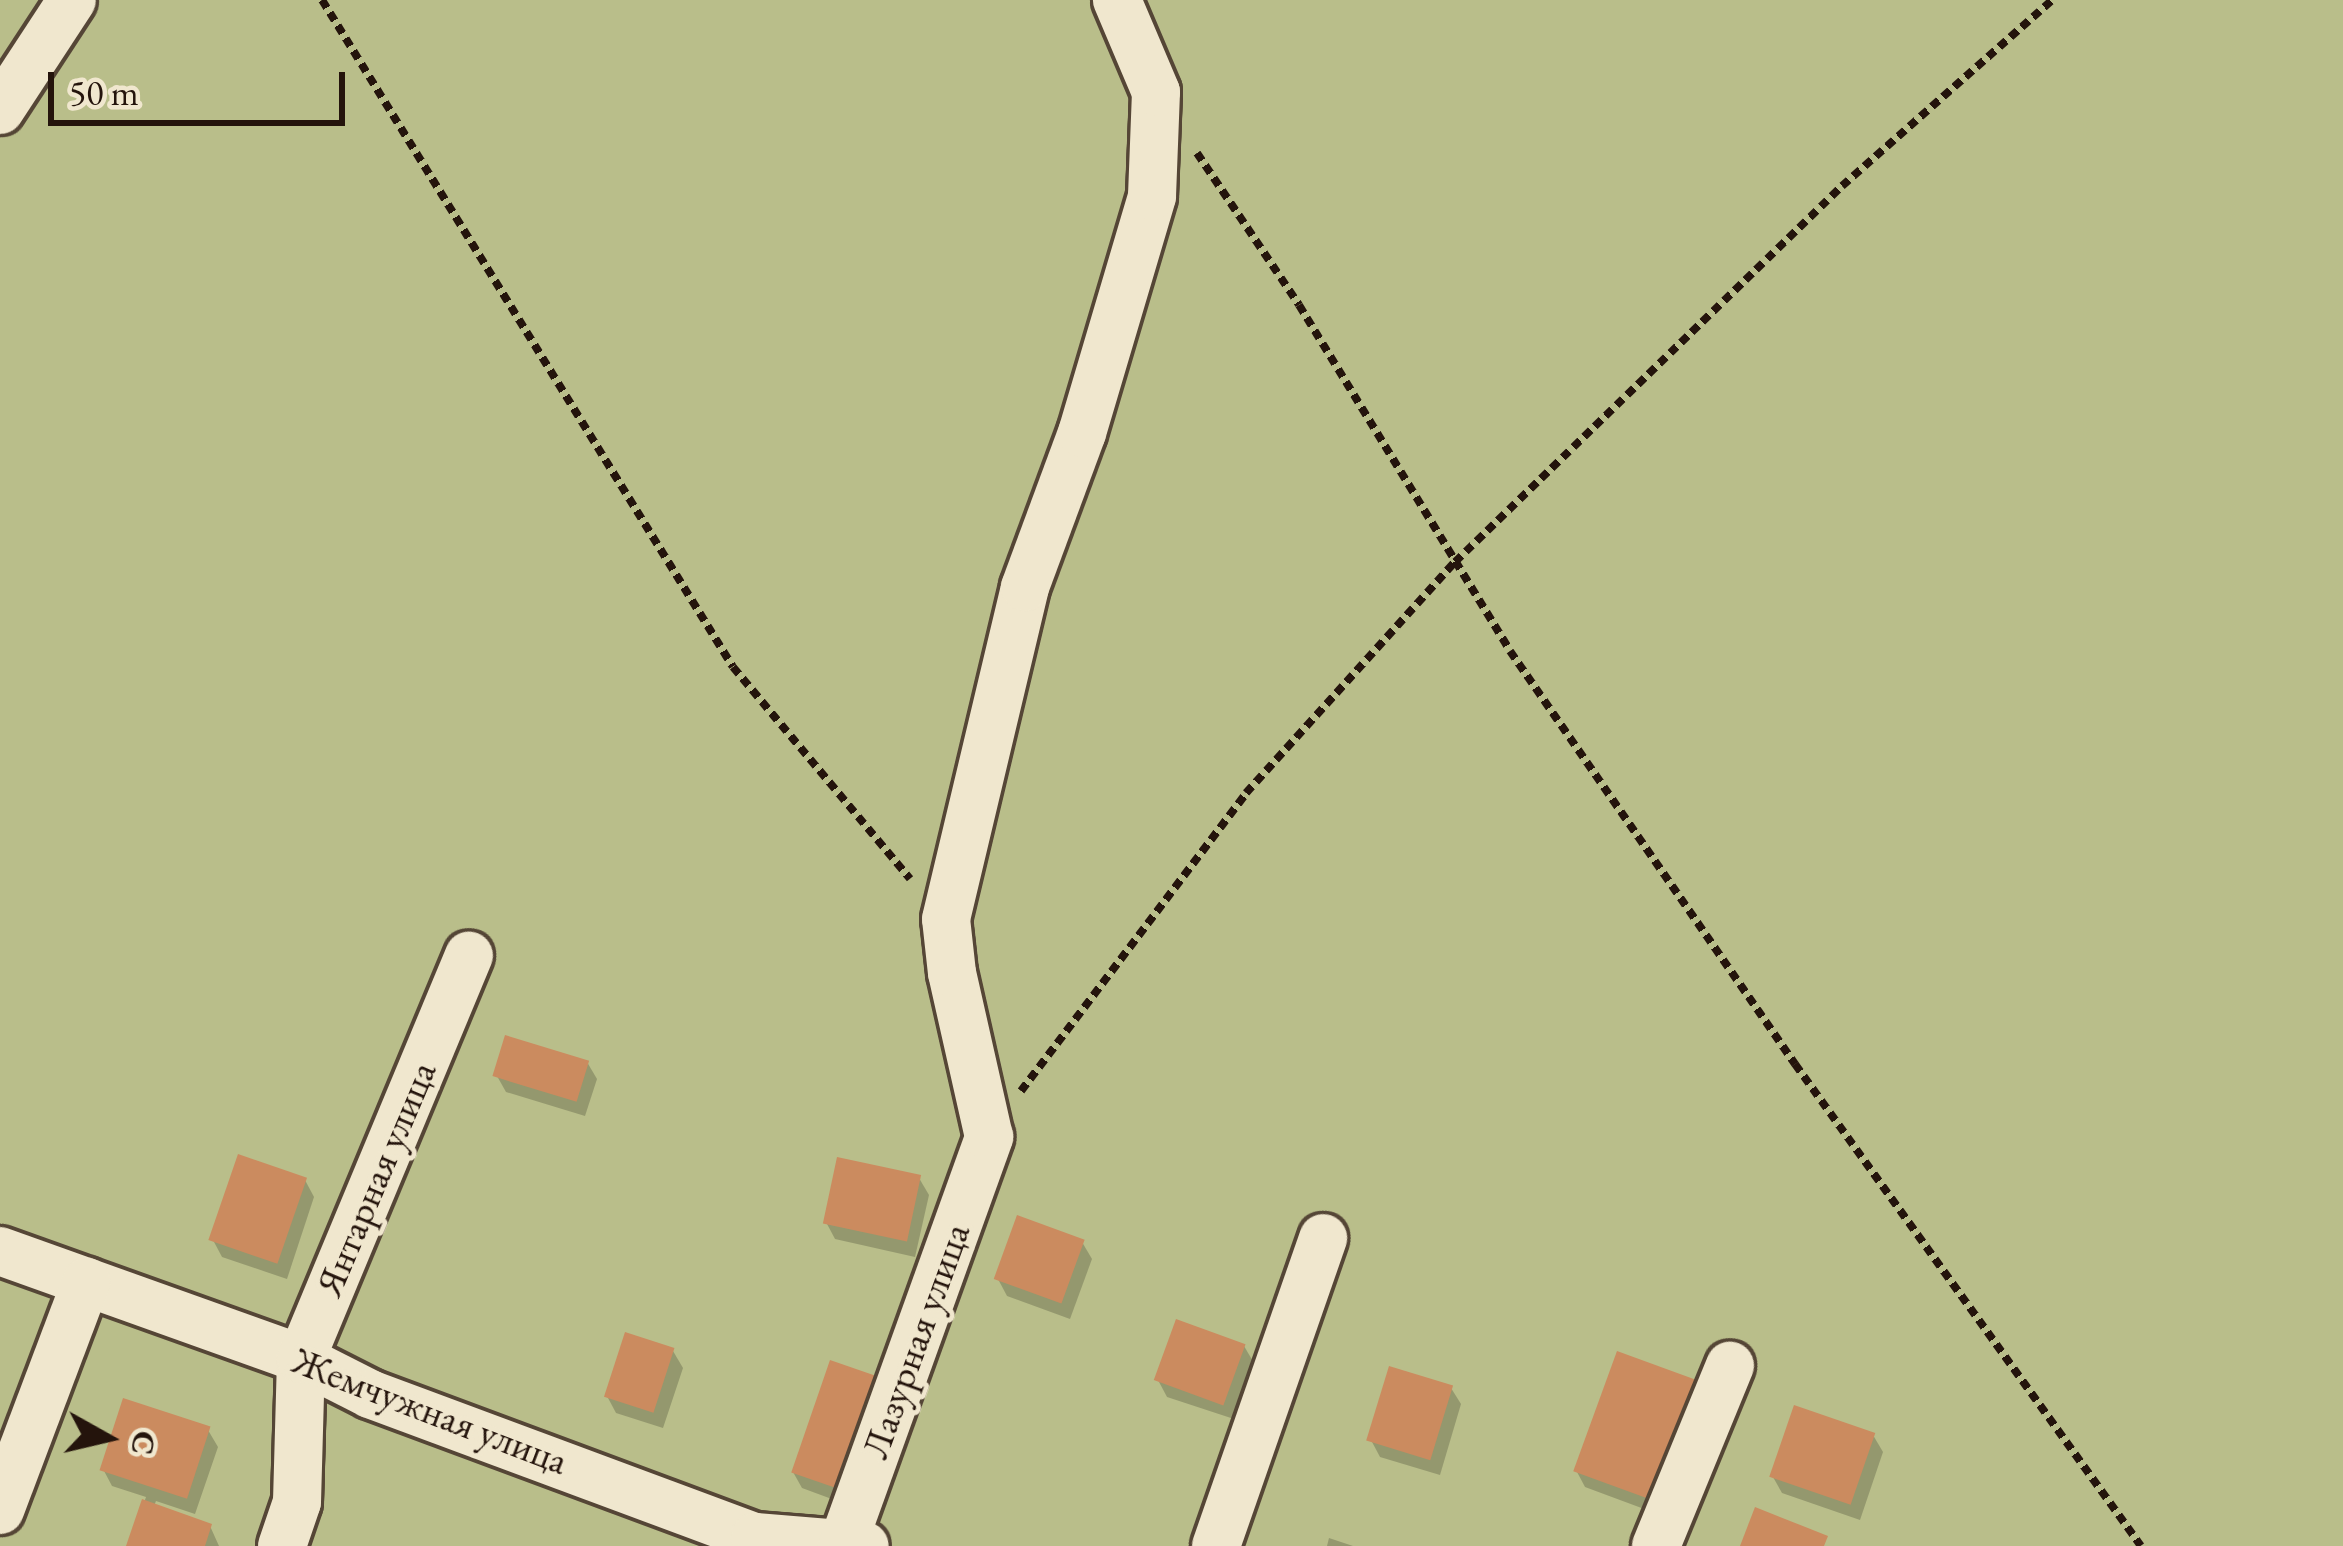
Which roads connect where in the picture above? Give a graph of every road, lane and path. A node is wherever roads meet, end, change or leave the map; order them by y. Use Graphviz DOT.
graph roads {
  1 [pos="72,0"];
  2 [pos="322,0"];
  3 [pos="1118,0"];
  4 [pos="2052,0"];
  5 [pos="0,110"];
  6 [pos="1195,150"];
  7 [pos="1455,562"];
  8 [pos="946,919"];
  9 [pos="469,956"];
  10 [pos="989,1136"];
  11 [pos="1323,1238"];
  12 [pos="0,1251"];
  13 [pos="86,1282"];
  14 [pos="301,1359"];
  15 [pos="1730,1366"];
  16 [pos="0,1510"];
  17 [pos="850,1545"];
  18 [pos="282,1546"];
  19 [pos="1216,1546"];
  20 [pos="1656,1546"];
  21 [pos="2141,1546"];
  1 -- 5 [label="street"];
  2 -- 8 [label="path"];
  3 -- 8 [label="street"];
  4 -- 7 [label="path"];
  6 -- 7 [label="path"];
  7 -- 10 [label="path"];
  7 -- 21 [label="path"];
  8 -- 10 [label="street"];
  9 -- 14 [label="street, Янтарная улица"];
  10 -- 17 [label="street, Лазурная улица"];
  11 -- 19 [label="street"];
  12 -- 13 [label="street, Жемчужная улица"];
  13 -- 14 [label="street, Жемчужная улица"];
  13 -- 16 [label="street"];
  14 -- 17 [label="street, Жемчужная улица"];
  14 -- 18 [label="street, Янтарная улица"];
  15 -- 20 [label="street"];
}
